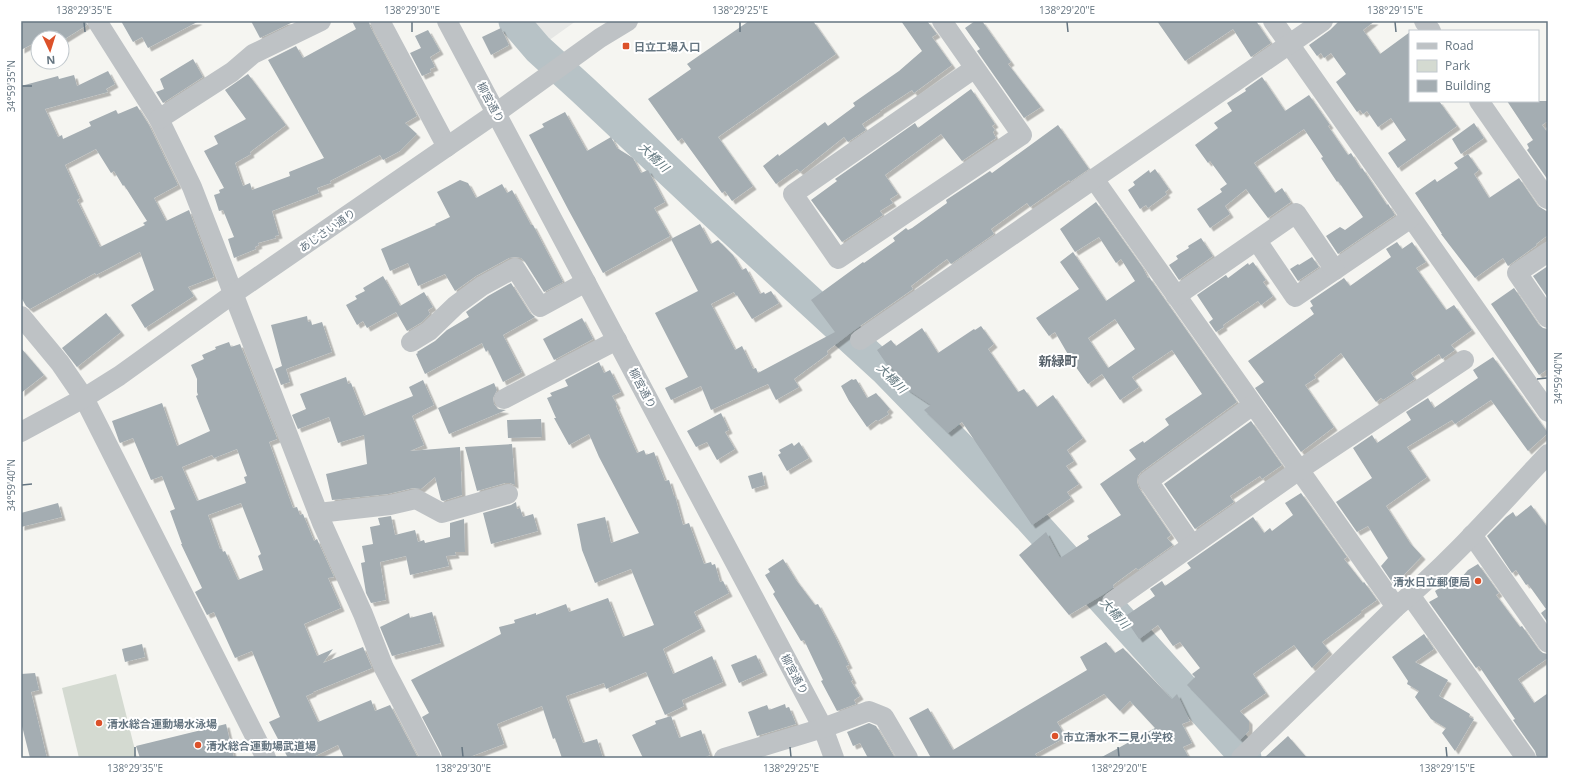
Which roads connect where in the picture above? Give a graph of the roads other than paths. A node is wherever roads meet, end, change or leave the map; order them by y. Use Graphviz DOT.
graph roads {
  1 [pos="97,21"];
  2 [pos="321,21"];
  3 [pos="380,21"];
  4 [pos="447,21"];
  5 [pos="628,21"];
  6 [pos="942,21"];
  7 [pos="1273,21"];
  8 [pos="1323,21"];
  9 [pos="1424,21"];
  10 [pos="1430,30"];
  11 [pos="1290,45"];
  12 [pos="975,68"];
  13 [pos="1480,102"];
  14 [pos="496,113"];
  15 [pos="159,119"];
  16 [pos="447,147"];
  17 [pos="1094,179"];
  18 [pos="1547,199"];
  19 [pos="1411,218"];
  20 [pos="1257,241"];
  21 [pos="1548,252"];
  22 [pos="1335,270"];
  23 [pos="586,282"];
  24 [pos="233,294"];
  25 [pos="1176,296"];
  26 [pos="21,316"];
  27 [pos="1548,318"];
  28 [pos="617,340"];
  29 [pos="860,340"];
  30 [pos="411,342"];
  31 [pos="1464,360"];
  32 [pos="84,398"];
  33 [pos="504,399"];
  34 [pos="1253,405"];
  35 [pos="1548,412"];
  36 [pos="21,432"];
  37 [pos="1548,454"];
  38 [pos="1299,470"];
  39 [pos="508,494"];
  40 [pos="318,513"];
  41 [pos="1472,535"];
  42 [pos="1192,545"];
  43 [pos="1403,601"];
  44 [pos="1112,602"];
  45 [pos="1548,643"];
  46 [pos="823,728"];
  47 [pos="1245,754"];
  48 [pos="266,758"];
  49 [pos="431,758"];
  50 [pos="724,758"];
  51 [pos="834,758"];
  52 [pos="908,758"];
  53 [pos="1526,758"];
  1 -- 15 [label="street"];
  2 -- 15 [label="street"];
  3 -- 16 [label="street"];
  4 -- 14 [label="street, 柳宮通り"];
  5 -- 14 [label="street, あじさい通り"];
  6 -- 12 [label="street"];
  7 -- 11 [label="street"];
  8 -- 11 [label="street"];
  9 -- 10 [label="street"];
  11 -- 17 [label="street"];
  11 -- 19 [label="street"];
  12 -- 12 [label="street"];
  13 -- 18 [label="street"];
  14 -- 16 [label="street, あじさい通り"];
  14 -- 23 [label="street, 柳宮通り"];
  15 -- 24 [label="street"];
  16 -- 24 [label="street, あじさい通り"];
  17 -- 25 [label="street"];
  17 -- 29 [label="street"];
  19 -- 22 [label="street"];
  19 -- 35 [label="street"];
  20 -- 22 [label="street"];
  20 -- 22 [label="street"];
  20 -- 25 [label="street"];
  21 -- 27 [label="street"];
  23 -- 28 [label="street, 柳宮通り"];
  23 -- 30 [label="street"];
  24 -- 32 [label="street, あじさい通り"];
  24 -- 40 [label="street"];
  25 -- 34 [label="street"];
  26 -- 32 [label="street"];
  28 -- 33 [label="street"];
  28 -- 46 [label="street, 柳宮通り"];
  31 -- 38 [label="street"];
  32 -- 36 [label="street, あじさい通り"];
  32 -- 48 [label="street"];
  34 -- 38 [label="street"];
  34 -- 42 [label="street"];
  37 -- 41 [label="street"];
  38 -- 42 [label="street"];
  38 -- 43 [label="street"];
  39 -- 40 [label="street"];
  40 -- 49 [label="street"];
  41 -- 43 [label="street"];
  41 -- 45 [label="street"];
  42 -- 44 [label="street"];
  43 -- 47 [label="street"];
  43 -- 53 [label="street"];
  46 -- 50 [label="street"];
  46 -- 51 [label="street, 柳宮通り"];
  46 -- 52 [label="street"];
}
